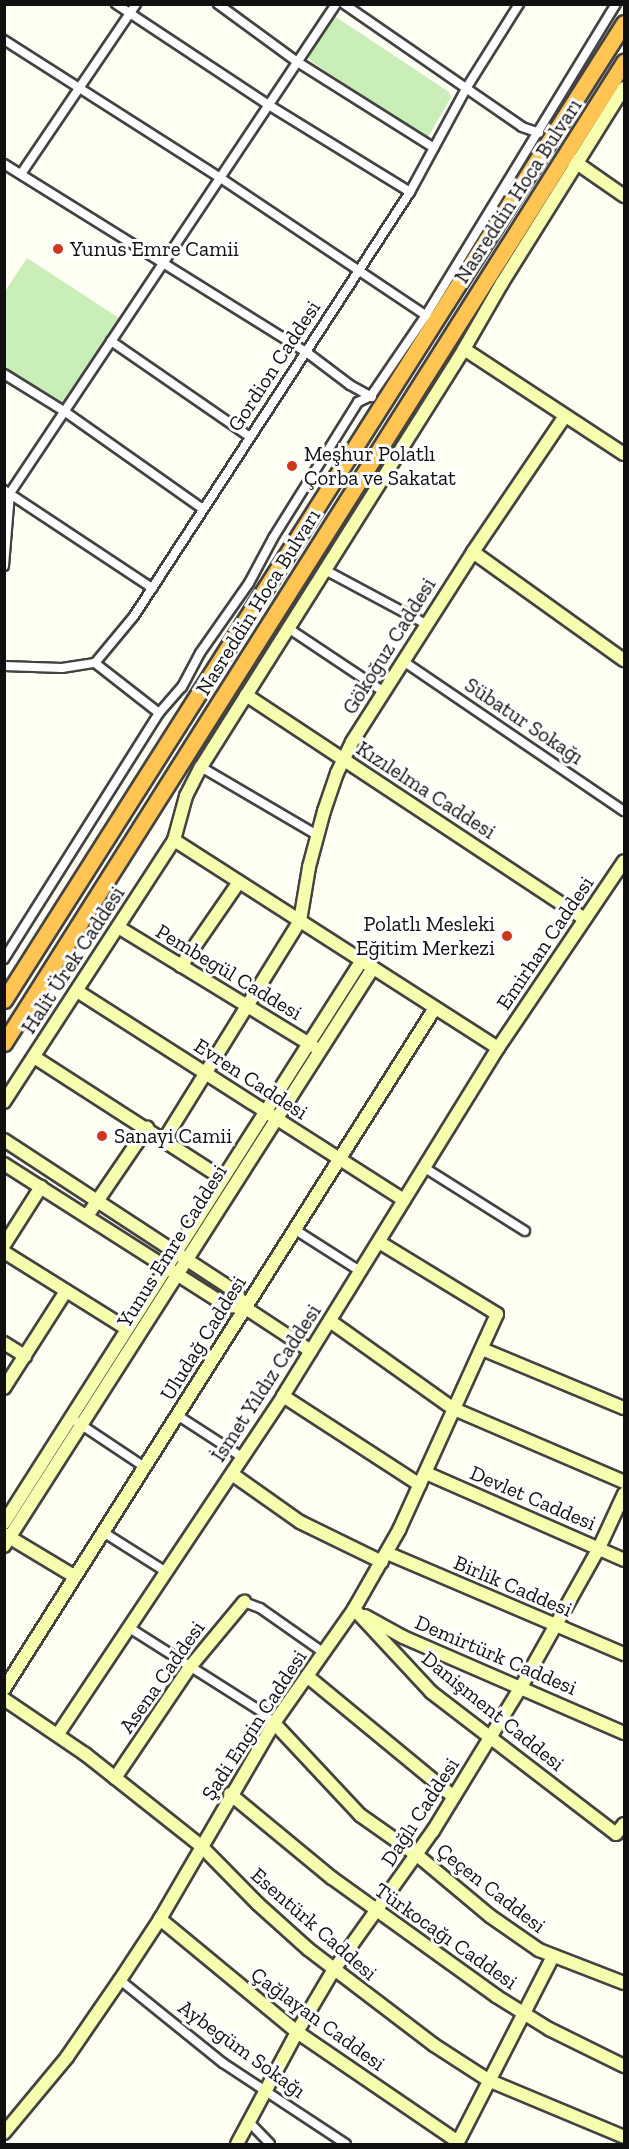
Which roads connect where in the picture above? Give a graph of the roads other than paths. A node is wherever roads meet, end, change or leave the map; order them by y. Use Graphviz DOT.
graph roads {
  1 [pos="116,4"];
  2 [pos="136,4"];
  3 [pos="218,4"];
  4 [pos="336,4"];
  5 [pos="344,4"];
  6 [pos="616,4"];
  7 [pos="514,6"];
  8 [pos="130,14"];
  9 [pos="624,23"];
  10 [pos="4,40"];
  11 [pos="296,61"];
  12 [pos="624,62"];
  13 [pos="79,87"];
  14 [pos="467,87"];
  15 [pos="624,87"];
  16 [pos="267,104"];
  17 [pos="539,133"];
  18 [pos="434,148"];
  19 [pos="571,159"];
  20 [pos="4,164"];
  21 [pos="21,174"];
  22 [pos="219,177"];
  23 [pos="410,192"];
  24 [pos="624,196"];
  25 [pos="163,262"];
  26 [pos="358,269"];
  27 [pos="430,318"];
  28 [pos="111,341"];
  29 [pos="464,349"];
  30 [pos="305,351"];
  31 [pos="4,374"];
  32 [pos="377,400"];
  33 [pos="64,411"];
  34 [pos="565,416"];
  35 [pos="250,437"];
  36 [pos="624,454"];
  37 [pos="7,491"];
  38 [pos="203,509"];
  39 [pos="5,546"];
  40 [pos="473,552"];
  41 [pos="4,566"];
  42 [pos="325,570"];
  43 [pos="152,588"];
  44 [pos="426,624"];
  45 [pos="288,628"];
  46 [pos="624,660"];
  47 [pos="403,661"];
  48 [pos="95,663"];
  49 [pos="4,666"];
  50 [pos="384,692"];
  51 [pos="246,695"];
  52 [pos="159,713"];
  53 [pos="343,759"];
  54 [pos="201,767"];
  55 [pos="624,811"];
  56 [pos="317,835"];
  57 [pos="174,840"];
  58 [pos="624,861"];
  59 [pos="240,882"];
  60 [pos="585,919"];
  61 [pos="300,921"];
  62 [pos="118,927"];
  63 [pos="4,959"];
  64 [pos="362,960"];
  65 [pos="182,966"];
  66 [pos="373,968"];
  67 [pos="77,991"];
  68 [pos="4,1000"];
  69 [pos="248,1006"];
  70 [pos="435,1008"];
  71 [pos="4,1043"];
  72 [pos="314,1047"];
  73 [pos="498,1048"];
  74 [pos="34,1057"];
  75 [pos="207,1073"];
  76 [pos="4,1102"];
  77 [pos="265,1111"];
  78 [pos="277,1118"];
  79 [pos="147,1128"];
  80 [pos="4,1140"];
  81 [pos="164,1140"];
  82 [pos="339,1158"];
  83 [pos="4,1164"];
  84 [pos="425,1168"];
  85 [pos="222,1178"];
  86 [pos="41,1187"];
  87 [pos="404,1200"];
  88 [pos="97,1201"];
  89 [pos="87,1216"];
  90 [pos="294,1229"];
  91 [pos="525,1231"];
  92 [pos="379,1242"];
  93 [pos="4,1245"];
  94 [pos="4,1252"];
  95 [pos="175,1252"];
  96 [pos="187,1260"];
  97 [pos="166,1267"];
  98 [pos="360,1271"];
  99 [pos="178,1274"];
  100 [pos="66,1291"];
  101 [pos="244,1307"];
  102 [pos="330,1321"];
  103 [pos="126,1329"];
  104 [pos="4,1343"];
  105 [pos="482,1349"];
  106 [pos="310,1351"];
  107 [pos="25,1356"];
  108 [pos="4,1388"];
  109 [pos="283,1395"];
  110 [pos="624,1408"];
  111 [pos="454,1409"];
  112 [pos="177,1415"];
  113 [pos="71,1418"];
  114 [pos="81,1425"];
  115 [pos="242,1457"];
  116 [pos="143,1466"];
  117 [pos="426,1473"];
  118 [pos="232,1474"];
  119 [pos="624,1482"];
  120 [pos="420,1485"];
  121 [pos="624,1494"];
  122 [pos="4,1523"];
  123 [pos="103,1532"];
  124 [pos="6,1539"];
  125 [pos="599,1548"];
  126 [pos="384,1558"];
  127 [pos="624,1560"];
  128 [pos="165,1570"];
  129 [pos="74,1576"];
  130 [pos="244,1602"];
  131 [pos="354,1609"];
  132 [pos="555,1625"];
  133 [pos="128,1627"];
  134 [pos="324,1653"];
  135 [pos="624,1654"];
  136 [pos="190,1667"];
  137 [pos="308,1676"];
  138 [pos="521,1687"];
  139 [pos="4,1689"];
  140 [pos="4,1699"];
  141 [pos="274,1723"];
  142 [pos="624,1733"];
  143 [pos="58,1734"];
  144 [pos="491,1737"];
  145 [pos="115,1778"];
  146 [pos="230,1794"];
  147 [pos="454,1797"];
  148 [pos="620,1829"];
  149 [pos="201,1846"];
  150 [pos="417,1855"];
  151 [pos="375,1911"];
  152 [pos="160,1919"];
  153 [pos="553,1956"];
  154 [pos="333,1971"];
  155 [pos="120,1980"];
  156 [pos="624,1983"];
  157 [pos="523,2013"];
  158 [pos="297,2032"];
  159 [pos="624,2066"];
  160 [pos="489,2080"];
  161 [pos="266,2089"];
  162 [pos="249,2122"];
  163 [pos="4,2133"];
  164 [pos="624,2137"];
  165 [pos="458,2143"];
  166 [pos="237,2145"];
  167 [pos="270,2145"];
  168 [pos="346,2145"];
  1 -- 8 [label="street"];
  2 -- 8 [label="street"];
  3 -- 11 [label="street"];
  4 -- 11 [label="street"];
  5 -- 14 [label="street"];
  6 -- 17 [label="street"];
  7 -- 14 [label="street, Gordion Caddesi"];
  8 -- 13 [label="street"];
  8 -- 16 [label="street"];
  9 -- 27 [label="highway, Nasreddin Hoca Bulvarı"];
  10 -- 13 [label="street"];
  11 -- 16 [label="street"];
  11 -- 18 [label="street"];
  12 -- 19 [label="highway, Nasreddin Hoca Bulvarı"];
  13 -- 21 [label="street"];
  13 -- 22 [label="street"];
  14 -- 17 [label="street"];
  14 -- 18 [label="street, Gordion Caddesi"];
  15 -- 19 [label="street, Halit Ürek Caddesi"];
  16 -- 22 [label="street"];
  16 -- 23 [label="street"];
  17 -- 27 [label="street"];
  18 -- 23 [label="street, Gordion Caddesi"];
  19 -- 24 [label="street"];
  19 -- 29 [label="street, Halit Ürek Caddesi"];
  19 -- 71 [label="highway, Nasreddin Hoca Bulvarı"];
  20 -- 21 [label="street"];
  21 -- 25 [label="street"];
  22 -- 25 [label="street"];
  22 -- 26 [label="street"];
  23 -- 26 [label="street, Gordion Caddesi"];
  25 -- 28 [label="street"];
  25 -- 30 [label="street"];
  26 -- 27 [label="street"];
  26 -- 30 [label="street, Gordion Caddesi"];
  27 -- 32 [label="highway, Nasreddin Hoca Bulvarı"];
  28 -- 33 [label="street"];
  28 -- 35 [label="street"];
  29 -- 34 [label="street"];
  29 -- 42 [label="street, Halit Ürek Caddesi"];
  30 -- 32 [label="street"];
  30 -- 35 [label="street, Gordion Caddesi"];
  31 -- 33 [label="street"];
  32 -- 52 [label="street"];
  32 -- 68 [label="highway, Nasreddin Hoca Bulvarı"];
  33 -- 37 [label="street"];
  33 -- 38 [label="street"];
  34 -- 36 [label="street"];
  34 -- 40 [label="street, Gökoğuz Caddesi"];
  35 -- 38 [label="street, Gordion Caddesi"];
  37 -- 39 [label="street"];
  37 -- 43 [label="street"];
  38 -- 43 [label="street, Gordion Caddesi"];
  39 -- 41 [label="street"];
  40 -- 44 [label="street, Gökoğuz Caddesi"];
  40 -- 46 [label="street"];
  42 -- 44 [label="street"];
  42 -- 45 [label="street, Halit Ürek Caddesi"];
  43 -- 48 [label="street, Gordion Caddesi"];
  44 -- 47 [label="street, Gökoğuz Caddesi"];
  45 -- 50 [label="street"];
  45 -- 51 [label="street, Halit Ürek Caddesi"];
  47 -- 50 [label="street, Gökoğuz Caddesi"];
  47 -- 55 [label="street, Sübatur Sokağı"];
  48 -- 49 [label="street"];
  48 -- 52 [label="street"];
  50 -- 53 [label="street, Gökoğuz Caddesi"];
  51 -- 53 [label="street, Kızılelma Caddesi"];
  51 -- 54 [label="street, Halit Ürek Caddesi"];
  52 -- 63 [label="street"];
  53 -- 56 [label="street, Gökoğuz Caddesi"];
  53 -- 60 [label="street, Kızılelma Caddesi"];
  54 -- 56 [label="street"];
  54 -- 57 [label="street, Halit Ürek Caddesi"];
  56 -- 61 [label="street, Gökoğuz Caddesi"];
  57 -- 59 [label="street"];
  57 -- 62 [label="street, Halit Ürek Caddesi"];
  58 -- 60 [label="street, Emirhan Caddesi"];
  59 -- 61 [label="street"];
  59 -- 65 [label="street"];
  60 -- 73 [label="street, Emirhan Caddesi"];
  61 -- 64 [label="street"];
  61 -- 69 [label="street"];
  62 -- 65 [label="street, Pembegül Caddesi"];
  62 -- 67 [label="street, Halit Ürek Caddesi"];
  64 -- 66 [label="street"];
  64 -- 72 [label="street, Yunus Emre Caddesi"];
  65 -- 69 [label="street, Pembegül Caddesi"];
  66 -- 70 [label="street"];
  66 -- 72 [label="street, Yunus Emre Caddesi"];
  67 -- 74 [label="street, Halit Ürek Caddesi"];
  67 -- 75 [label="street, Evren Caddesi"];
  69 -- 72 [label="street, Pembegül Caddesi"];
  69 -- 75 [label="street"];
  70 -- 73 [label="street"];
  70 -- 82 [label="street, Uludağ Caddesi"];
  72 -- 77 [label="street, Yunus Emre Caddesi"];
  72 -- 78 [label="street, Yunus Emre Caddesi"];
  73 -- 84 [label="street, İsmet Yıldız Caddesi"];
  74 -- 76 [label="street, Halit Ürek Caddesi"];
  74 -- 79 [label="street"];
  75 -- 77 [label="street, Evren Caddesi"];
  75 -- 81 [label="street"];
  77 -- 78 [label="street, Evren Caddesi"];
  77 -- 85 [label="street, Yunus Emre Caddesi"];
  78 -- 82 [label="street, Evren Caddesi"];
  78 -- 96 [label="street, Yunus Emre Caddesi"];
  79 -- 81 [label="street"];
  79 -- 88 [label="street"];
  80 -- 88 [label="street"];
  81 -- 85 [label="street"];
  82 -- 87 [label="street, Evren Caddesi"];
  82 -- 90 [label="street, Uludağ Caddesi"];
  83 -- 86 [label="street"];
  84 -- 87 [label="street, İsmet Yıldız Caddesi"];
  84 -- 91 [label="street"];
  85 -- 95 [label="street, Yunus Emre Caddesi"];
  86 -- 89 [label="street"];
  86 -- 93 [label="street"];
  87 -- 92 [label="street, İsmet Yıldız Caddesi"];
  88 -- 89 [label="street"];
  88 -- 95 [label="street"];
  89 -- 97 [label="street"];
  90 -- 98 [label="street"];
  90 -- 101 [label="street, Uludağ Caddesi"];
  92 -- 98 [label="street, İsmet Yıldız Caddesi"];
  92 -- 105 [label="street, Şadi Engin Caddesi"];
  94 -- 100 [label="street"];
  95 -- 96 [label="street"];
  95 -- 97 [label="street, Yunus Emre Caddesi"];
  96 -- 99 [label="street, Yunus Emre Caddesi"];
  96 -- 101 [label="street"];
  97 -- 99 [label="street"];
  97 -- 103 [label="street, Yunus Emre Caddesi"];
  98 -- 102 [label="street, İsmet Yıldız Caddesi"];
  99 -- 101 [label="street"];
  99 -- 114 [label="street, Yunus Emre Caddesi"];
  100 -- 103 [label="street"];
  100 -- 107 [label="street"];
  101 -- 106 [label="street"];
  101 -- 112 [label="street, Uludağ Caddesi"];
  102 -- 106 [label="street, İsmet Yıldız Caddesi"];
  102 -- 111 [label="street"];
  103 -- 113 [label="street, Yunus Emre Caddesi"];
  104 -- 107 [label="street"];
  105 -- 110 [label="street"];
  105 -- 111 [label="street, Şadi Engin Caddesi"];
  106 -- 109 [label="street, İsmet Yıldız Caddesi"];
  107 -- 108 [label="street"];
  109 -- 115 [label="street, İsmet Yıldız Caddesi"];
  109 -- 120 [label="street"];
  111 -- 117 [label="street, Şadi Engin Caddesi"];
  111 -- 119 [label="street"];
  112 -- 115 [label="street"];
  112 -- 116 [label="street, Uludağ Caddesi"];
  113 -- 114 [label="street"];
  113 -- 122 [label="street, Yunus Emre Caddesi"];
  114 -- 116 [label="street"];
  114 -- 124 [label="street, Yunus Emre Caddesi"];
  115 -- 118 [label="street, İsmet Yıldız Caddesi"];
  116 -- 123 [label="street, Uludağ Caddesi"];
  117 -- 120 [label="street, Şadi Engin Caddesi"];
  117 -- 125 [label="street, Devlet Caddesi"];
  118 -- 126 [label="street, Birlik Caddesi"];
  118 -- 128 [label="street, İsmet Yıldız Caddesi"];
  120 -- 126 [label="street, Şadi Engin Caddesi"];
  121 -- 125 [label="street, Dağlı Caddesi"];
  123 -- 128 [label="street"];
  123 -- 129 [label="street, Uludağ Caddesi"];
  124 -- 129 [label="street"];
  125 -- 127 [label="street, Devlet Caddesi"];
  125 -- 132 [label="street, Dağlı Caddesi"];
  126 -- 131 [label="street, Şadi Engin Caddesi"];
  126 -- 132 [label="street, Birlik Caddesi"];
  128 -- 133 [label="street, İsmet Yıldız Caddesi"];
  129 -- 139 [label="street, Uludağ Caddesi"];
  130 -- 134 [label="street"];
  130 -- 136 [label="street, Asena Caddesi"];
  131 -- 134 [label="street, Şadi Engin Caddesi"];
  131 -- 138 [label="street, Demirtürk Caddesi"];
  131 -- 144 [label="street, Danişment Caddesi"];
  132 -- 135 [label="street, Birlik Caddesi"];
  132 -- 138 [label="street, Dağlı Caddesi"];
  133 -- 136 [label="street"];
  133 -- 143 [label="street, İsmet Yıldız Caddesi"];
  134 -- 137 [label="street, Şadi Engin Caddesi"];
  136 -- 141 [label="street"];
  136 -- 145 [label="street, Asena Caddesi"];
  137 -- 141 [label="street, Şadi Engin Caddesi"];
  137 -- 147 [label="street"];
  138 -- 142 [label="street, Demirtürk Caddesi"];
  138 -- 144 [label="street, Dağlı Caddesi"];
  140 -- 143 [label="street, Esentürk Caddesi"];
  141 -- 146 [label="street, Şadi Engin Caddesi"];
  141 -- 150 [label="street, Çeçen Caddesi"];
  143 -- 145 [label="street, Esentürk Caddesi"];
  144 -- 147 [label="street, Dağlı Caddesi"];
  144 -- 148 [label="street, Danişment Caddesi"];
  145 -- 149 [label="street, Esentürk Caddesi"];
  146 -- 149 [label="street, Şadi Engin Caddesi"];
  146 -- 151 [label="street, Türkocağı Caddesi"];
  147 -- 150 [label="street, Dağlı Caddesi"];
  149 -- 152 [label="street, Şadi Engin Caddesi"];
  149 -- 154 [label="street, Esentürk Caddesi"];
  150 -- 151 [label="street, Dağlı Caddesi"];
  150 -- 153 [label="street, Çeçen Caddesi"];
  151 -- 154 [label="street, Dağlı Caddesi"];
  151 -- 157 [label="street, Türkocağı Caddesi"];
  152 -- 155 [label="street, Şadi Engin Caddesi"];
  152 -- 158 [label="street, Çağlayan Caddesi"];
  153 -- 156 [label="street, Çeçen Caddesi"];
  153 -- 157 [label="street"];
  154 -- 158 [label="street, Dağlı Caddesi"];
  154 -- 160 [label="street, Esentürk Caddesi"];
  155 -- 161 [label="street, Aybegüm Sokağı"];
  155 -- 163 [label="street, Şadi Engin Caddesi"];
  157 -- 159 [label="street, Türkocağı Caddesi"];
  157 -- 160 [label="street"];
  158 -- 161 [label="street, Dağlı Caddesi"];
  158 -- 165 [label="street, Çağlayan Caddesi"];
  160 -- 164 [label="street, Esentürk Caddesi"];
  160 -- 165 [label="street"];
  161 -- 162 [label="street, Dağlı Caddesi"];
  161 -- 168 [label="street, Aybegüm Sokağı"];
  162 -- 166 [label="street, Dağlı Caddesi"];
  162 -- 167 [label="street"];
}
